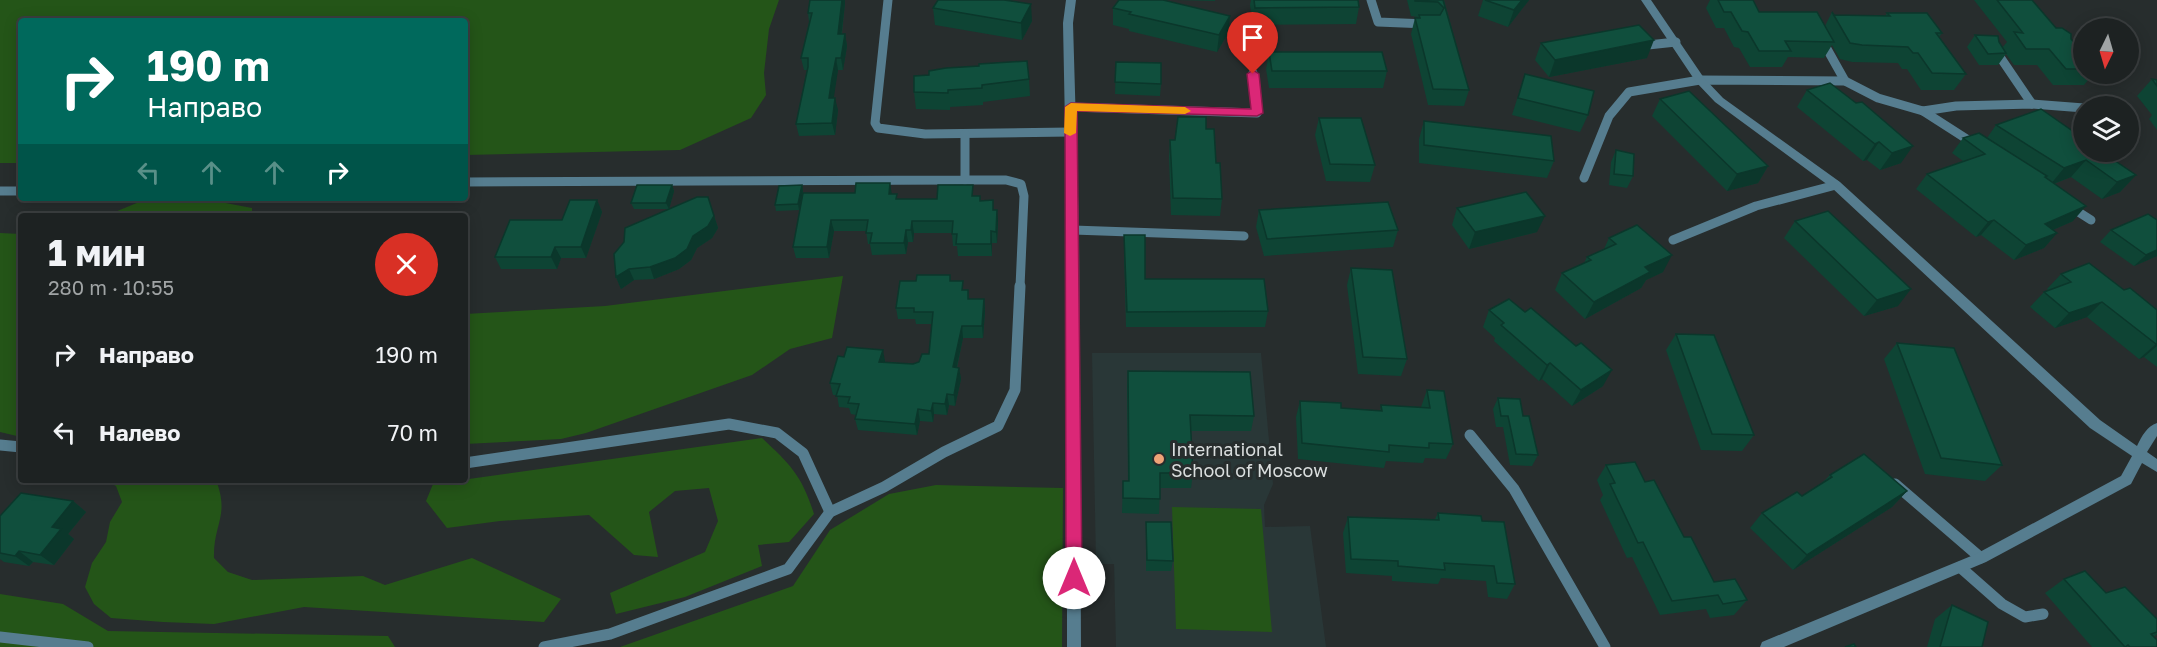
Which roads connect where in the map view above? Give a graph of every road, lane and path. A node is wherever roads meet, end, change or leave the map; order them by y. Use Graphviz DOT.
graph roads {
  1 [pos="888,0"];
  2 [pos="1071,0"];
  3 [pos="1371,0"];
  4 [pos="1646,0"];
  5 [pos="1433,24"];
  6 [pos="1815,28"];
  7 [pos="1638,31"];
  8 [pos="1676,42"];
  9 [pos="1996,51"];
  10 [pos="1253,74"];
  11 [pos="1700,80"];
  12 [pos="1845,81"];
  13 [pos="2032,104"];
  14 [pos="1071,107"];
  15 [pos="2073,107"];
  16 [pos="1923,111"];
  17 [pos="1070,132"];
  18 [pos="965,134"];
  19 [pos="1985,151"];
  20 [pos="1584,178"];
  21 [pos="965,180"];
  22 [pos="468,182"];
  23 [pos="1836,185"];
  24 [pos="0,191"];
  25 [pos="18,191"];
  26 [pos="2064,203"];
  27 [pos="2091,220"];
  28 [pos="1074,230"];
  29 [pos="1244,236"];
  30 [pos="1673,240"];
  31 [pos="2157,428"];
  32 [pos="1470,435"];
  33 [pos="0,445"];
  34 [pos="18,447"];
  35 [pos="2139,454"];
  36 [pos="468,463"];
  37 [pos="2157,466"];
  38 [pos="1894,483"];
  39 [pos="830,512"];
  40 [pos="1981,558"];
  41 [pos="1960,567"];
  42 [pos="2043,614"];
  43 [pos="0,637"];
  44 [pos="88,647"];
  45 [pos="544,647"];
  46 [pos="1074,647"];
  47 [pos="1605,647"];
  48 [pos="1767,647"];
  1 -- 18 [label="lane"];
  2 -- 14 [label="street"];
  3 -- 5 [label="lane"];
  4 -- 8 [label="street"];
  6 -- 12 [label="lane"];
  7 -- 8 [label="lane"];
  8 -- 11 [label="street"];
  9 -- 13 [label="lane"];
  10 -- 14 [label="lane"];
  11 -- 12 [label="lane"];
  11 -- 20 [label="lane"];
  11 -- 23 [label="street"];
  12 -- 16 [label="lane"];
  13 -- 15 [label="lane"];
  13 -- 16 [label="lane"];
  14 -- 17 [label="street"];
  16 -- 19 [label="lane"];
  17 -- 18 [label="lane"];
  17 -- 28 [label="street"];
  18 -- 21 [label="lane"];
  21 -- 22 [label="lane"];
  21 -- 39 [label="lane"];
  23 -- 30 [label="lane"];
  23 -- 35 [label="street"];
  24 -- 25 [label="lane"];
  26 -- 27 [label="lane"];
  28 -- 29 [label="lane"];
  28 -- 46 [label="street"];
  31 -- 35 [label="street"];
  32 -- 47 [label="lane"];
  33 -- 34 [label="lane"];
  35 -- 37 [label="street"];
  35 -- 40 [label="street"];
  36 -- 39 [label="lane"];
  38 -- 40 [label="lane"];
  39 -- 45 [label="lane"];
  40 -- 41 [label="street"];
  41 -- 42 [label="lane"];
  41 -- 48 [label="street"];
  43 -- 44 [label="lane"];
}
